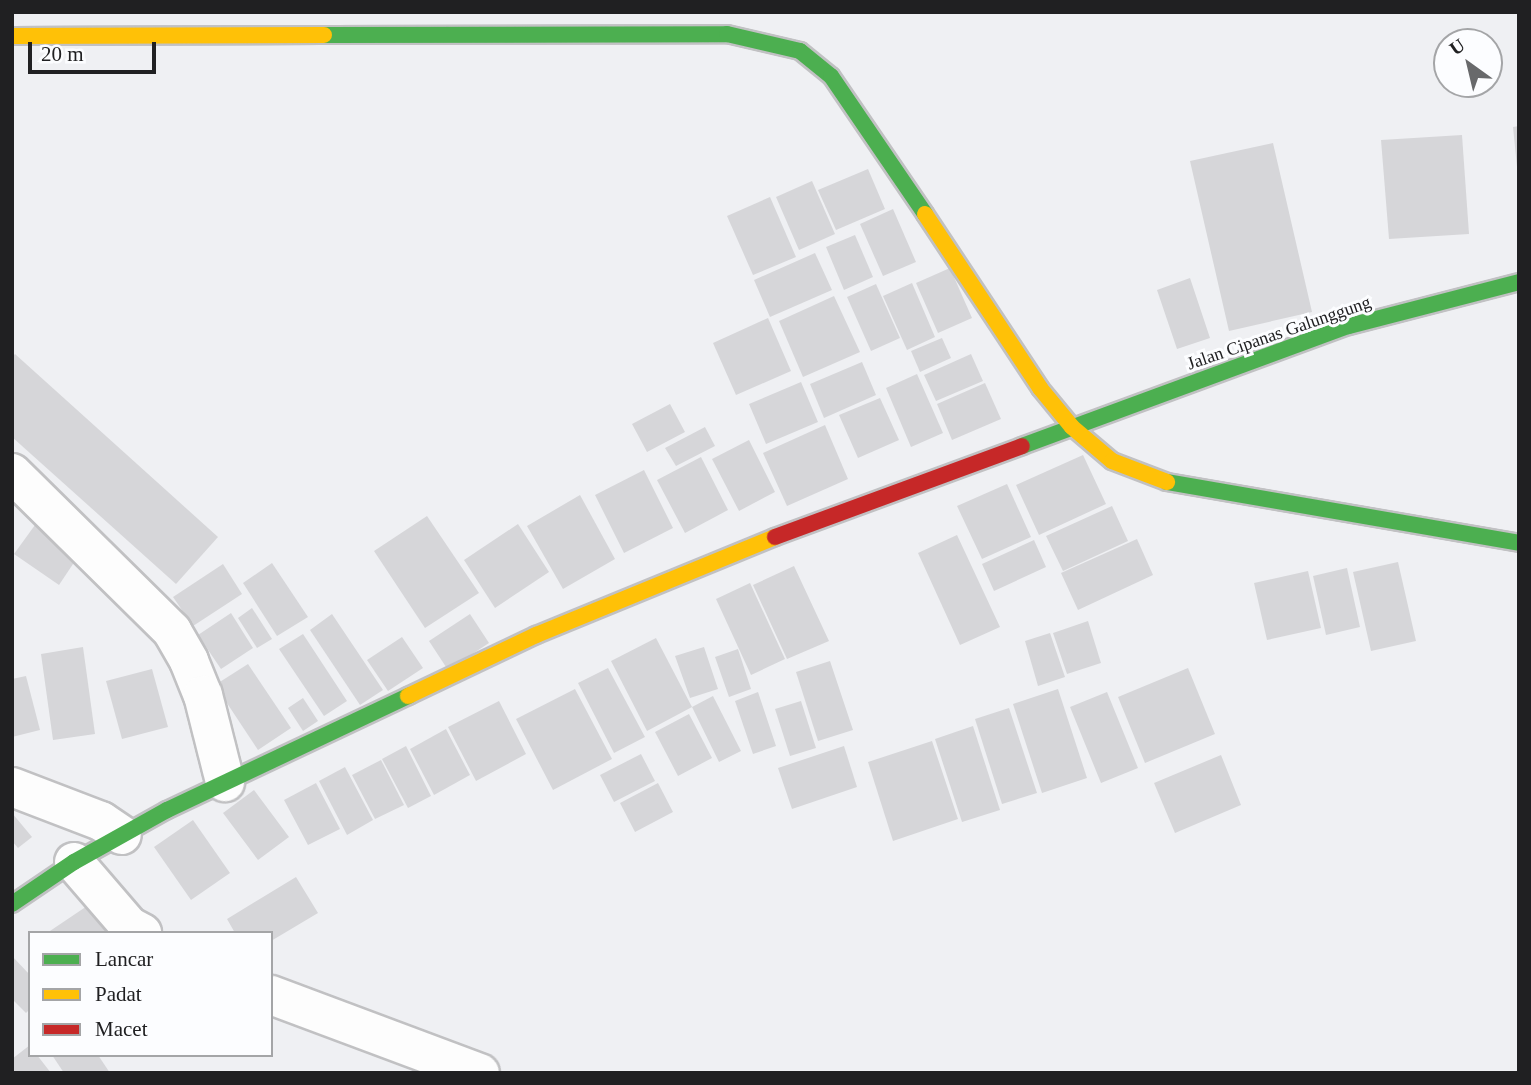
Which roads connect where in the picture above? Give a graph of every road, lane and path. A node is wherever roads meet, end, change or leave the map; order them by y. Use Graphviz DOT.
graph roads {
  1 [pos="12,36"];
  2 [pos="1519,282"];
  3 [pos="1072,427"];
  4 [pos="12,473"];
  5 [pos="1519,542"];
  6 [pos="225,782"];
  7 [pos="12,787"];
  8 [pos="122,835"];
  9 [pos="74,862"];
  10 [pos="12,904"];
  11 [pos="138,931"];
  12 [pos="273,996"];
  13 [pos="480,1073"];
  1 -- 3 [label="street"];
  2 -- 3 [label="street, Jalan Cipanas Galunggung"];
  3 -- 5 [label="street"];
  3 -- 6 [label="street, Jalan Cipanas Galunggung"];
  4 -- 6 [label="street"];
  6 -- 8 [label="street, Jalan Cipanas Galunggung"];
  7 -- 8 [label="street"];
  8 -- 9 [label="street, Jalan Cipanas Galunggung"];
  9 -- 10 [label="street, Jalan Cipanas Galunggung"];
  9 -- 11 [label="street"];
  12 -- 13 [label="street"];
}
